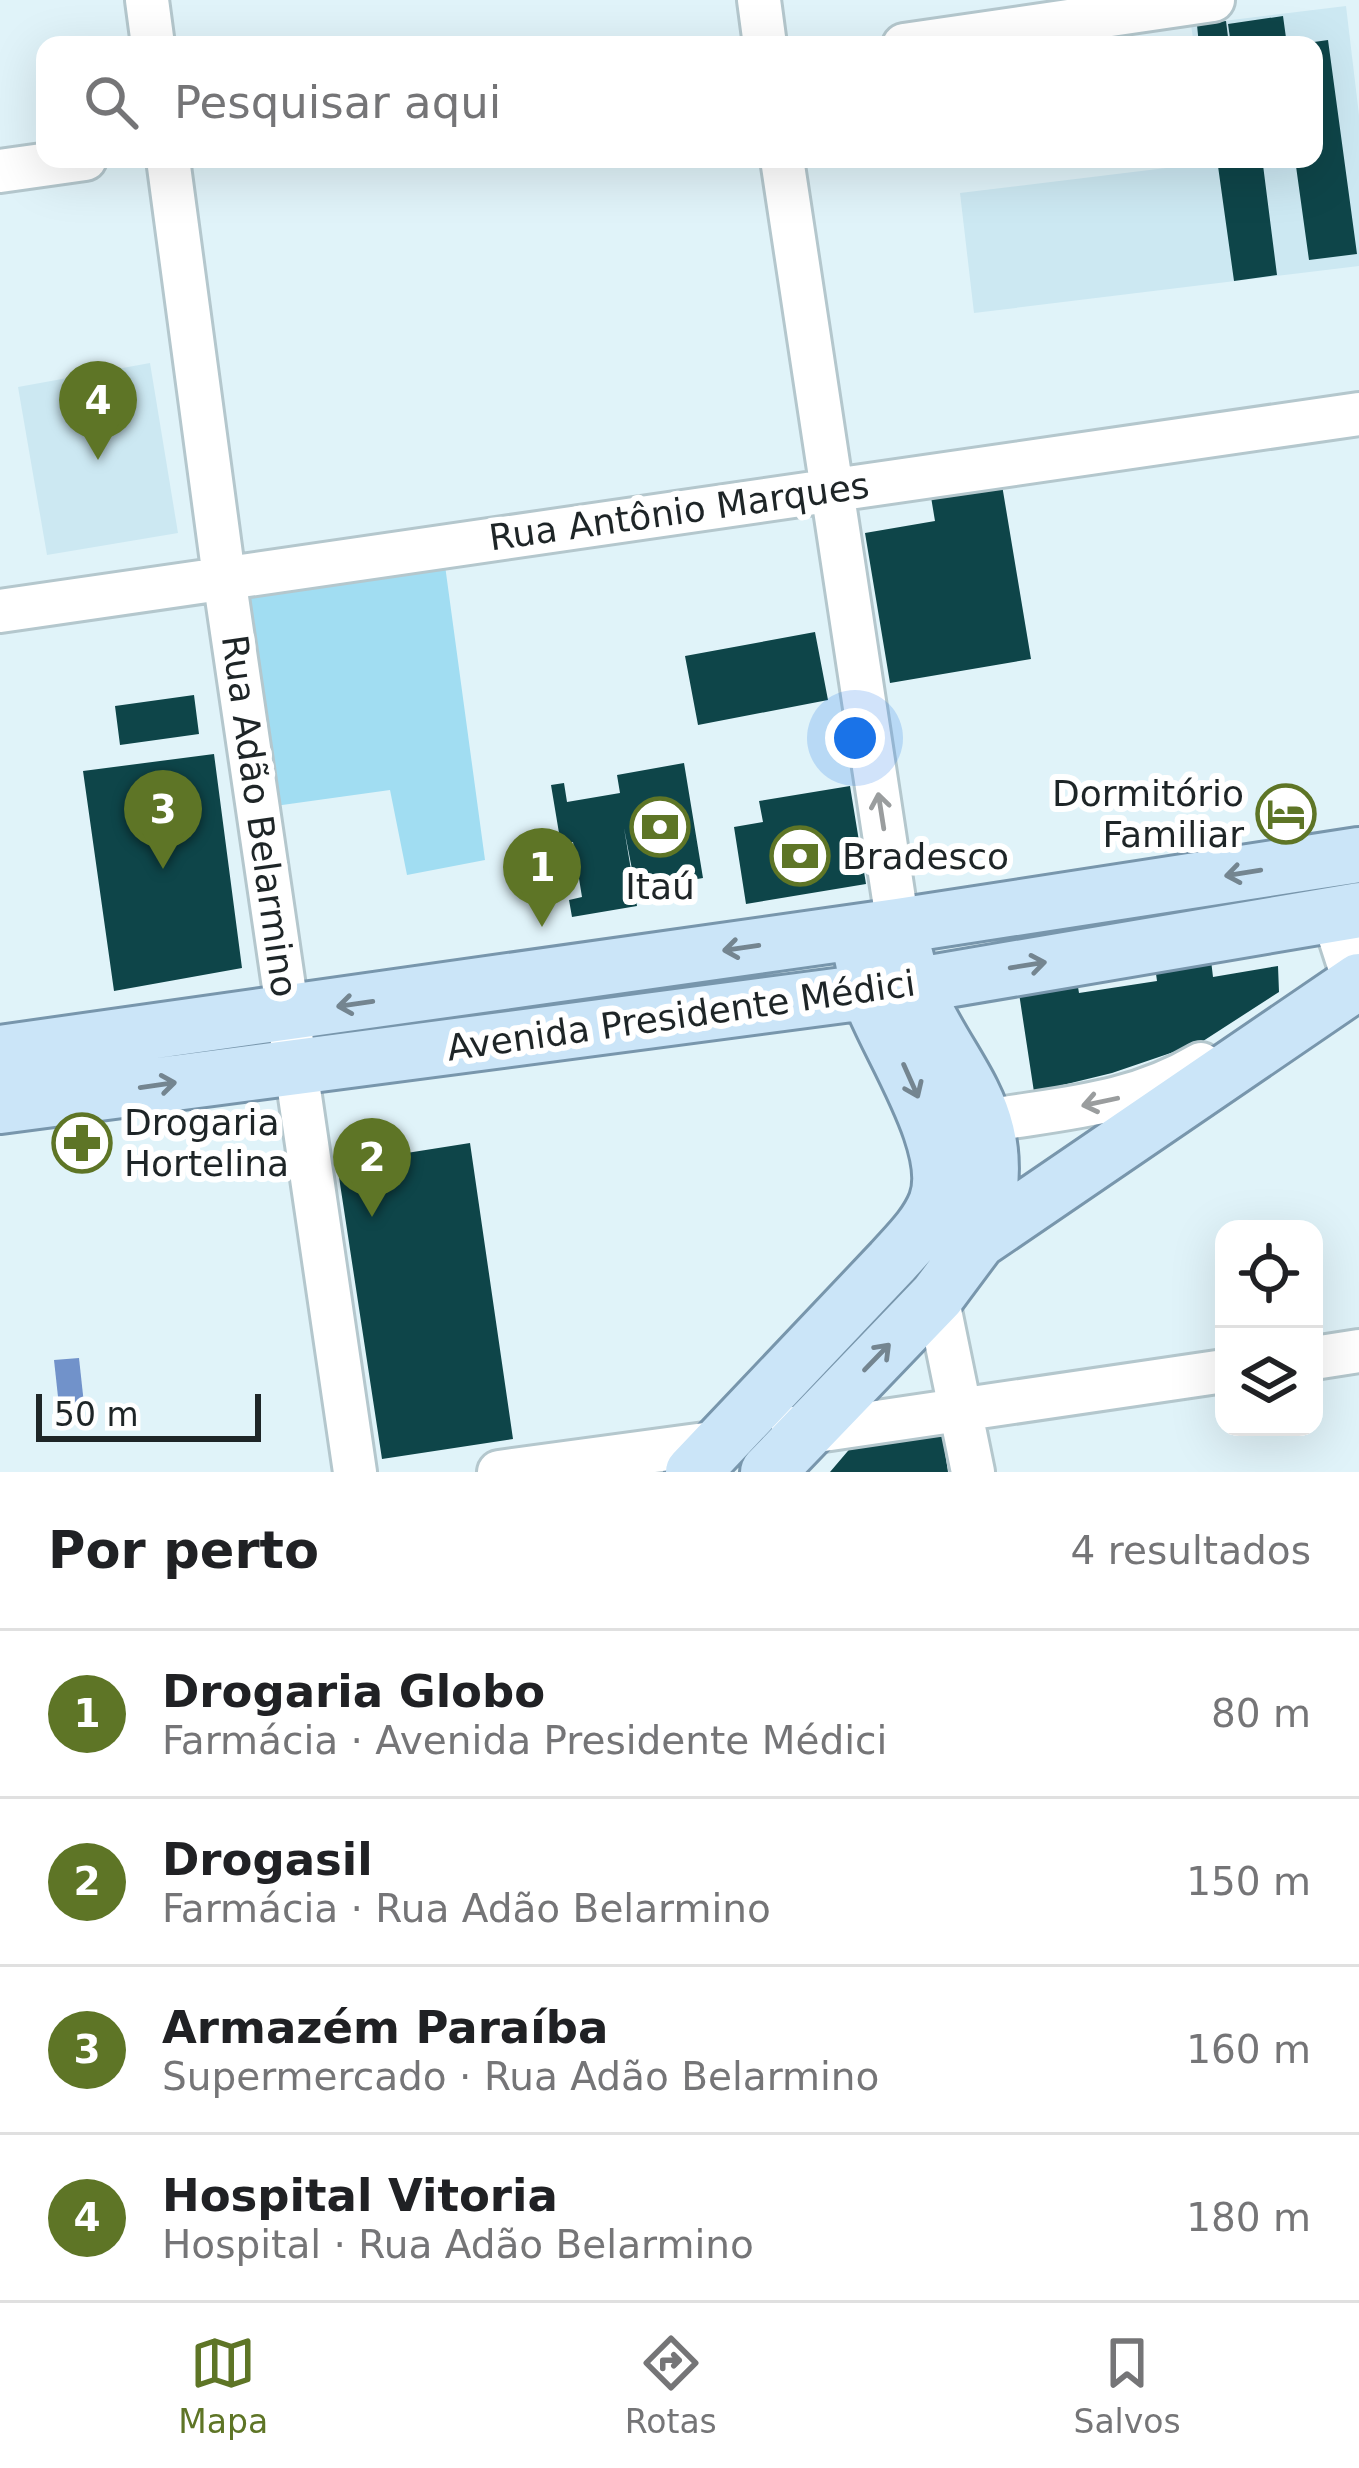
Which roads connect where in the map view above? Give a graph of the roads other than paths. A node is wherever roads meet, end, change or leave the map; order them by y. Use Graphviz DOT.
graph roads {
  1 [pos="147,0"];
  2 [pos="759,0"];
  3 [pos="1213,0"];
  4 [pos="152,36"];
  5 [pos="764,36"];
  6 [pos="966,36"];
  7 [pos="36,166"];
  8 [pos="169,168"];
  9 [pos="783,168"];
  10 [pos="0,171"];
  11 [pos="1359,414"];
  12 [pos="831,489"];
  13 [pos="224,577"];
  14 [pos="0,611"];
  15 [pos="1359,855"];
  16 [pos="1345,911"];
  17 [pos="878,929"];
  18 [pos="1354,978"];
  19 [pos="890,989"];
  20 [pos="289,1014"];
  21 [pos="0,1053"];
  22 [pos="298,1066"];
  23 [pos="0,1106"];
  24 [pos="986,1121"];
  25 [pos="978,1241"];
  26 [pos="937,1296"];
  27 [pos="1359,1351"];
  28 [pos="1323,1357"];
  29 [pos="1215,1372"];
  30 [pos="962,1409"];
  31 [pos="722,1441"];
  32 [pos="785,1452"];
  33 [pos="355,1472"];
  34 [pos="499,1472"];
  35 [pos="974,1472"];
  1 -- 4 [label="street"];
  2 -- 5 [label="street"];
  3 -- 6 [label="street"];
  7 -- 10 [label="street"];
  8 -- 13 [label="street, Rua Adão Belarmino"];
  9 -- 12 [label="street"];
  11 -- 12 [label="street, Rua Antônio Marques"];
  12 -- 13 [label="street, Rua Antônio Marques"];
  17 -- 12 [label="street, one-way"];
  13 -- 14 [label="street, Rua Antônio Marques"];
  13 -- 20 [label="street, Rua Adão Belarmino"];
  15 -- 17 [label="main road, Avenida Presidente Médici, one-way"];
  16 -- 18 [label="street"];
  19 -- 16 [label="main road, Avenida Presidente Médici, one-way"];
  17 -- 19 [label="main road"];
  17 -- 20 [label="main road, Avenida Presidente Médici, one-way"];
  18 -- 24 [label="street, one-way"];
  18 -- 25 [label="main road"];
  19 -- 22 [label="main road, Avenida Presidente Médici"];
  19 -- 24 [label="main road"];
  19 -- 31 [label="main road, one-way"];
  20 -- 21 [label="main road, Avenida Presidente Médici"];
  20 -- 22 [label="street, Rua Adão Belarmino"];
  23 -- 22 [label="main road, Avenida Presidente Médici, one-way"];
  22 -- 33 [label="street, Rua Adão Belarmino"];
  24 -- 25 [label="main road"];
  25 -- 26 [label="main road"];
  26 -- 30 [label="street"];
  32 -- 26 [label="main road, one-way"];
  27 -- 28 [label="street"];
  29 -- 30 [label="street"];
  30 -- 32 [label="street"];
  30 -- 35 [label="street"];
  31 -- 32 [label="street"];
  31 -- 34 [label="street"];
}
